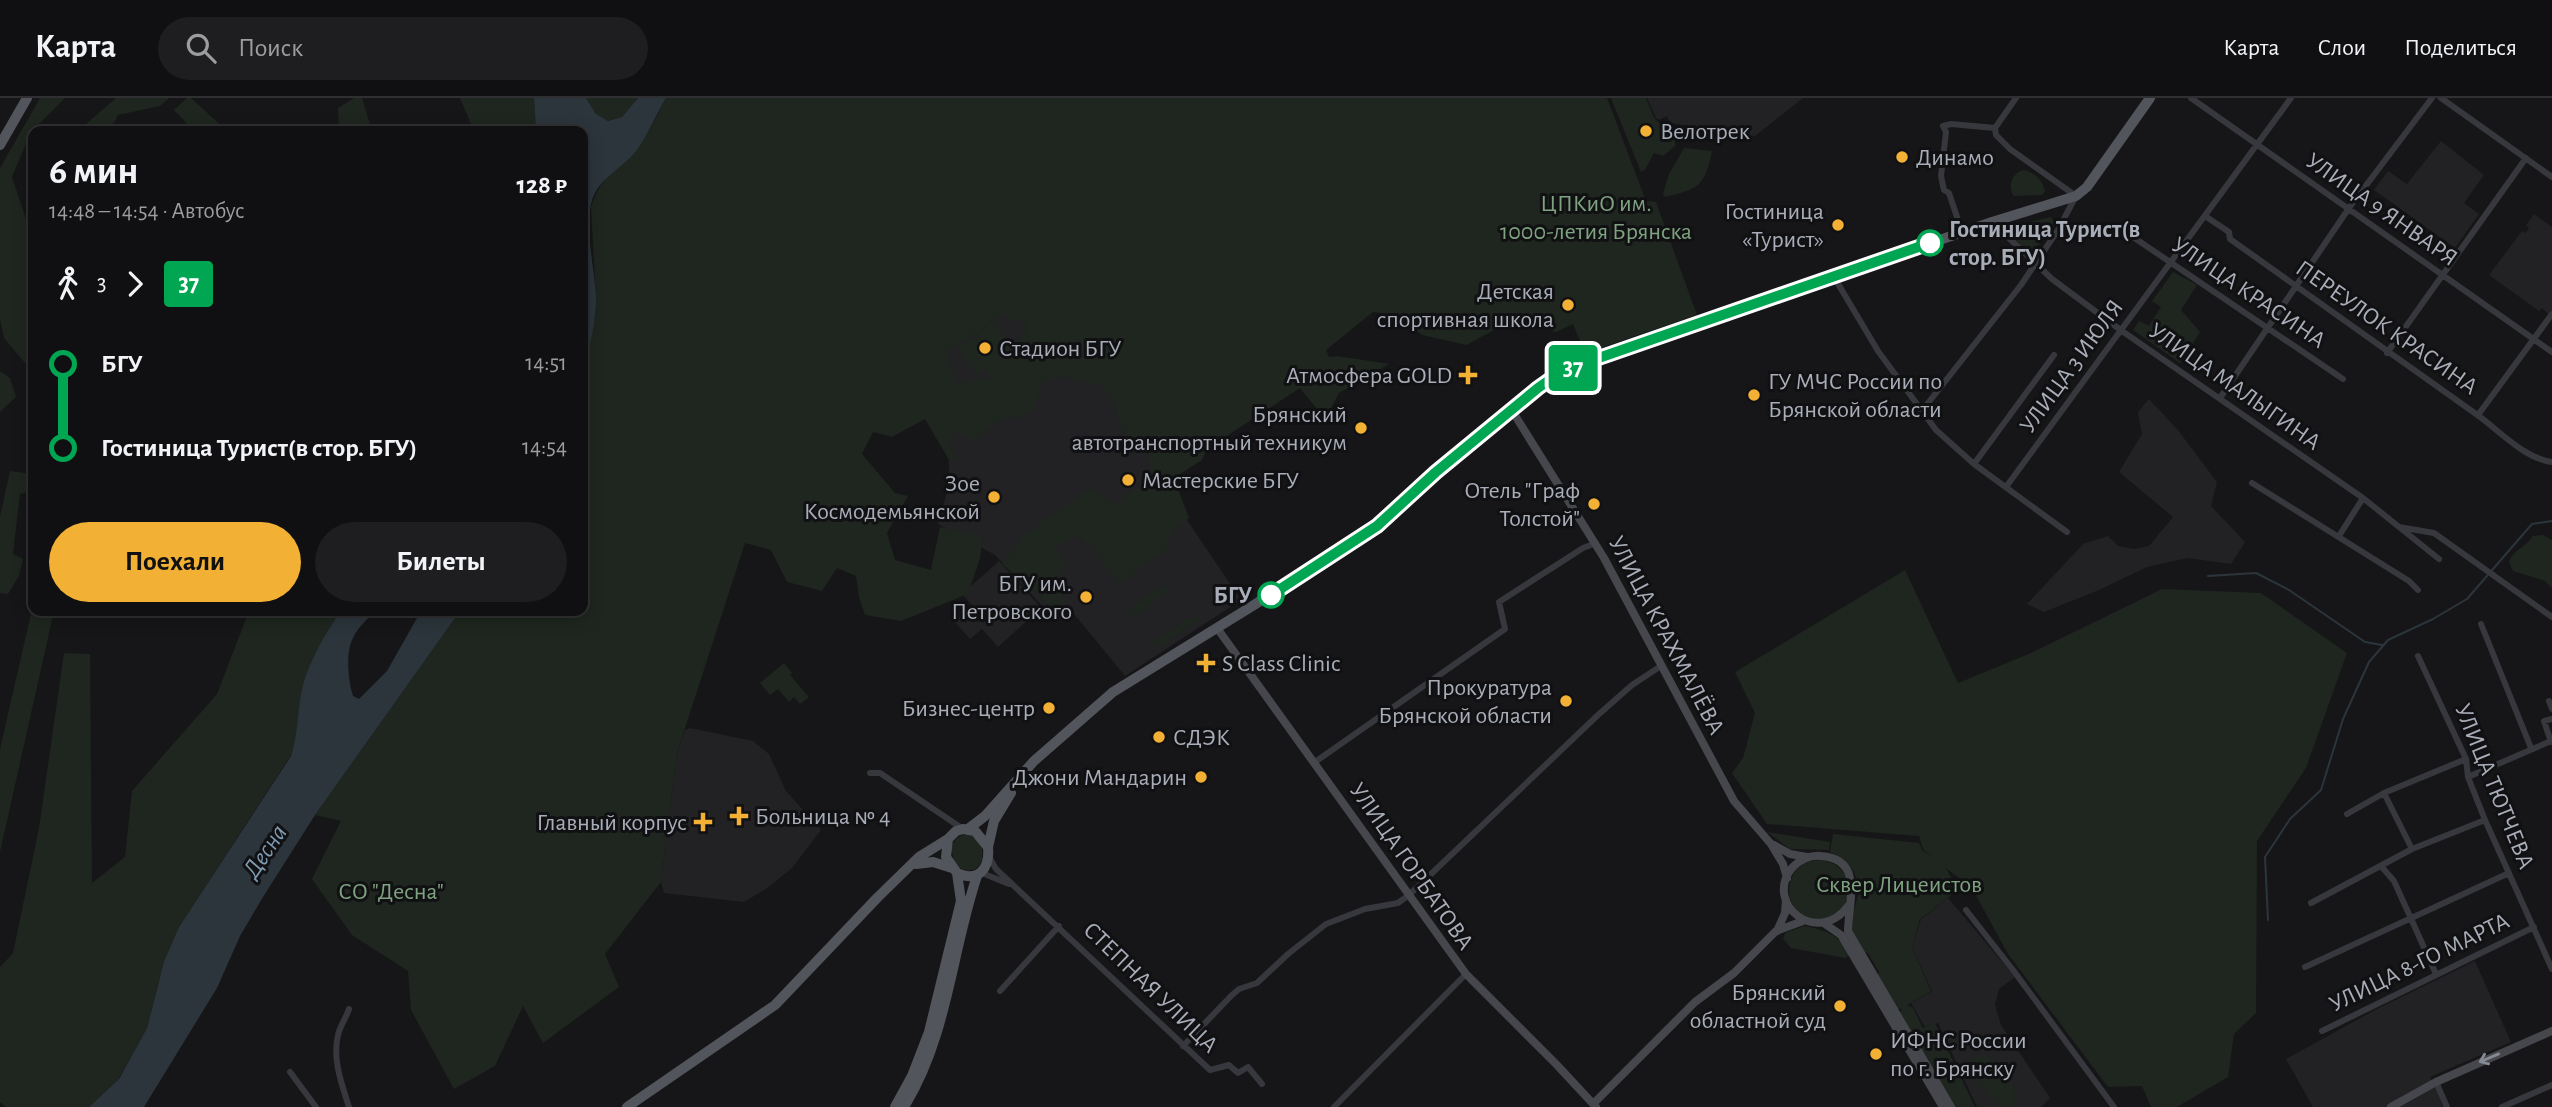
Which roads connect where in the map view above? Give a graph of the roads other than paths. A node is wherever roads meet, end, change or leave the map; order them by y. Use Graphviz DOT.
graph roads {
  1 [pos="27,98"];
  2 [pos="2016,98"];
  3 [pos="2150,98"];
  4 [pos="2191,98"];
  5 [pos="2291,98"];
  6 [pos="2432,98"];
  7 [pos="2441,98"];
  8 [pos="1996,132"];
  9 [pos="2256,144"];
  10 [pos="0,145"];
  11 [pos="2526,158"];
  12 [pos="2552,177"];
  13 [pos="2077,195"];
  14 [pos="2349,208"];
  15 [pos="2206,216"];
  16 [pos="1992,222"];
  17 [pos="1962,232"];
  18 [pos="2133,237"];
  19 [pos="2034,263"];
  20 [pos="2171,263"];
  21 [pos="2443,276"];
  22 [pos="1834,277"];
  23 [pos="2295,285"];
  24 [pos="2552,314"];
  25 [pos="2266,329"];
  26 [pos="2122,331"];
  27 [pos="2535,340"];
  28 [pos="2552,352"];
  29 [pos="2387,353"];
  30 [pos="2054,355"];
  31 [pos="2343,379"];
  32 [pos="2220,398"];
  33 [pos="1511,409"];
  34 [pos="1921,412"];
  35 [pos="2478,415"];
  36 [pos="2552,462"];
  37 [pos="1974,464"];
  38 [pos="2252,483"];
  39 [pos="2006,488"];
  40 [pos="2363,498"];
  41 [pos="2399,527"];
  42 [pos="2067,532"];
  43 [pos="2339,536"];
  44 [pos="1596,543"];
  45 [pos="2439,559"];
  46 [pos="2418,590"];
  47 [pos="2552,617"];
  48 [pos="2481,624"];
  49 [pos="1217,628"];
  50 [pos="2418,656"];
  51 [pos="1661,666"];
  52 [pos="2549,701"];
  53 [pos="2552,709"];
  54 [pos="2552,719"];
  55 [pos="1071,729"];
  56 [pos="2551,742"];
  57 [pos="2531,748"];
  58 [pos="2466,760"];
  59 [pos="1315,762"];
  60 [pos="870,773"];
  61 [pos="2468,777"];
  62 [pos="2384,793"];
  63 [pos="2347,814"];
  64 [pos="946,818"];
  65 [pos="2485,820"];
  66 [pos="966,829"];
  67 [pos="950,836"];
  68 [pos="1771,844"];
  69 [pos="2412,849"];
  70 [pos="988,852"];
  71 [pos="1808,858"];
  72 [pos="2381,866"];
  73 [pos="909,868"];
  74 [pos="954,871"];
  75 [pos="2509,873"];
  76 [pos="979,875"];
  77 [pos="1787,878"];
  78 [pos="1017,888"];
  79 [pos="1409,895"];
  80 [pos="1786,901"];
  81 [pos="2311,903"];
  82 [pos="1849,905"];
  83 [pos="1966,910"];
  84 [pos="2413,918"];
  85 [pos="1804,920"];
  86 [pos="1825,923"];
  87 [pos="1059,926"];
  88 [pos="2533,927"];
  89 [pos="1776,931"];
  90 [pos="1845,933"];
  91 [pos="2305,967"];
  92 [pos="2552,969"];
  93 [pos="2436,974"];
  94 [pos="1466,975"];
  95 [pos="1000,991"];
  96 [pos="349,1009"];
  97 [pos="2322,1031"];
  98 [pos="2552,1031"];
  99 [pos="1183,1046"];
  100 [pos="290,1072"];
  101 [pos="2436,1082"];
  102 [pos="1262,1084"];
  103 [pos="2552,1085"];
  104 [pos="1595,1105"];
  105 [pos="316,1107"];
  106 [pos="349,1107"];
  107 [pos="627,1107"];
  108 [pos="895,1107"];
  109 [pos="904,1107"];
  110 [pos="1334,1107"];
  111 [pos="1943,1107"];
  112 [pos="1951,1107"];
  113 [pos="2114,1107"];
  114 [pos="2391,1107"];
  115 [pos="2447,1107"];
  116 [pos="2502,1107"];
  1 -- 10 [label="main road"];
  2 -- 8 [label="street"];
  3 -- 13 [label="main road"];
  4 -- 9 [label="street, УЛИЦА 9 ЯНВАРЯ"];
  5 -- 9 [label="street, УЛИЦА 3 ИЮЛЯ"];
  6 -- 14 [label="street"];
  7 -- 11 [label="street"];
  8 -- 13 [label="street"];
  8 -- 17 [label="street"];
  9 -- 14 [label="street, УЛИЦА 9 ЯНВАРЯ"];
  9 -- 15 [label="street, УЛИЦА 3 ИЮЛЯ"];
  11 -- 12 [label="street"];
  11 -- 21 [label="street"];
  13 -- 16 [label="main road"];
  13 -- 19 [label="street"];
  14 -- 21 [label="street, УЛИЦА 9 ЯНВАРЯ"];
  14 -- 23 [label="street"];
  15 -- 20 [label="street, УЛИЦА 3 ИЮЛЯ"];
  15 -- 23 [label="street, ПЕРЕУЛОК КРАСИНА"];
  16 -- 17 [label="main road"];
  16 -- 19 [label="street, УЛИЦА МАЛЫГИНА"];
  17 -- 22 [label="main road"];
  18 -- 20 [label="street, УЛИЦА КРАСИНА"];
  19 -- 26 [label="street, УЛИЦА МАЛЫГИНА"];
  19 -- 34 [label="street"];
  20 -- 25 [label="street, УЛИЦА КРАСИНА"];
  20 -- 26 [label="street, УЛИЦА 3 ИЮЛЯ"];
  21 -- 27 [label="street, УЛИЦА 9 ЯНВАРЯ"];
  21 -- 29 [label="street"];
  22 -- 33 [label="main road"];
  22 -- 34 [label="street"];
  23 -- 25 [label="street"];
  23 -- 29 [label="street, ПЕРЕУЛОК КРАСИНА"];
  24 -- 27 [label="street"];
  25 -- 31 [label="street, УЛИЦА КРАСИНА"];
  25 -- 32 [label="street"];
  26 -- 32 [label="street, УЛИЦА МАЛЫГИНА"];
  26 -- 39 [label="street, УЛИЦА 3 ИЮЛЯ"];
  27 -- 28 [label="street, УЛИЦА 9 ЯНВАРЯ"];
  27 -- 35 [label="street"];
  29 -- 35 [label="street, ПЕРЕУЛОК КРАСИНА"];
  30 -- 37 [label="street"];
  32 -- 40 [label="street, УЛИЦА МАЛЫГИНА"];
  33 -- 44 [label="main road, УЛИЦА КРАХМАЛЁВА"];
  33 -- 49 [label="main road"];
  34 -- 37 [label="street"];
  35 -- 36 [label="street, ПЕРЕУЛОК КРАСИНА"];
  37 -- 39 [label="street"];
  38 -- 43 [label="street"];
  39 -- 42 [label="street"];
  40 -- 41 [label="street, УЛИЦА МАЛЫГИНА"];
  40 -- 43 [label="street"];
  41 -- 45 [label="street, УЛИЦА МАЛЫГИНА"];
  41 -- 47 [label="street, УЛИЦА МАЛЫГИНА"];
  43 -- 46 [label="street"];
  44 -- 51 [label="main road, УЛИЦА КРАХМАЛЁВА"];
  44 -- 59 [label="street"];
  48 -- 57 [label="street"];
  49 -- 55 [label="main road"];
  49 -- 59 [label="main road, УЛИЦА ГОРБАТОВА"];
  50 -- 58 [label="street, УЛИЦА ТЮТЧЕВА"];
  51 -- 68 [label="main road, УЛИЦА КРАХМАЛЁВА"];
  51 -- 79 [label="street"];
  52 -- 53 [label="street"];
  54 -- 56 [label="street"];
  55 -- 66 [label="main road"];
  55 -- 70 [label="main road"];
  56 -- 57 [label="street"];
  57 -- 61 [label="street"];
  58 -- 61 [label="street, УЛИЦА ТЮТЧЕВА"];
  58 -- 62 [label="street"];
  59 -- 79 [label="main road, УЛИЦА ГОРБАТОВА"];
  60 -- 64 [label="street"];
  61 -- 65 [label="street, УЛИЦА ТЮТЧЕВА"];
  62 -- 63 [label="street"];
  62 -- 69 [label="street"];
  64 -- 66 [label="street"];
  64 -- 67 [label="street"];
  65 -- 69 [label="street"];
  65 -- 75 [label="street, УЛИЦА ТЮТЧЕВА"];
  66 -- 67 [label="main road"];
  66 -- 70 [label="main road"];
  67 -- 73 [label="main road"];
  67 -- 74 [label="main road"];
  68 -- 71 [label="main road"];
  68 -- 77 [label="main road, УЛИЦА КРАХМАЛЁВА"];
  69 -- 72 [label="street"];
  70 -- 76 [label="main road"];
  70 -- 78 [label="street, СТЕПНАЯ УЛИЦА"];
  71 -- 77 [label="main road"];
  71 -- 82 [label="main road"];
  72 -- 81 [label="street"];
  72 -- 84 [label="street"];
  73 -- 74 [label="main road"];
  73 -- 107 [label="main road"];
  74 -- 76 [label="main road"];
  74 -- 108 [label="main road"];
  75 -- 84 [label="street"];
  75 -- 88 [label="street, УЛИЦА ТЮТЧЕВА"];
  76 -- 78 [label="street"];
  76 -- 109 [label="main road"];
  77 -- 80 [label="main road, УЛИЦА КРАХМАЛЁВА"];
  78 -- 87 [label="street, СТЕПНАЯ УЛИЦА"];
  79 -- 94 [label="main road, УЛИЦА ГОРБАТОВА"];
  79 -- 99 [label="street"];
  80 -- 85 [label="main road"];
  80 -- 89 [label="main road, УЛИЦА КРАХМАЛЁВА"];
  82 -- 86 [label="main road"];
  82 -- 90 [label="main road"];
  83 -- 113 [label="street"];
  84 -- 91 [label="street"];
  84 -- 93 [label="street"];
  85 -- 86 [label="main road"];
  85 -- 89 [label="main road"];
  86 -- 90 [label="main road"];
  87 -- 95 [label="street"];
  87 -- 99 [label="street, СТЕПНАЯ УЛИЦА"];
  88 -- 92 [label="street, УЛИЦА ТЮТЧЕВА"];
  88 -- 93 [label="street, УЛИЦА 8-ГО МАРТА"];
  89 -- 104 [label="main road"];
  90 -- 111 [label="main road"];
  90 -- 112 [label="main road"];
  93 -- 97 [label="street, УЛИЦА 8-ГО МАРТА"];
  94 -- 104 [label="main road, УЛИЦА ГОРБАТОВА"];
  94 -- 110 [label="street"];
  96 -- 106 [label="street"];
  98 -- 101 [label="main road, one-way"];
  99 -- 102 [label="street, СТЕПНАЯ УЛИЦА"];
  100 -- 105 [label="street"];
  101 -- 114 [label="main road"];
  101 -- 115 [label="street"];
  103 -- 116 [label="street"];
}
